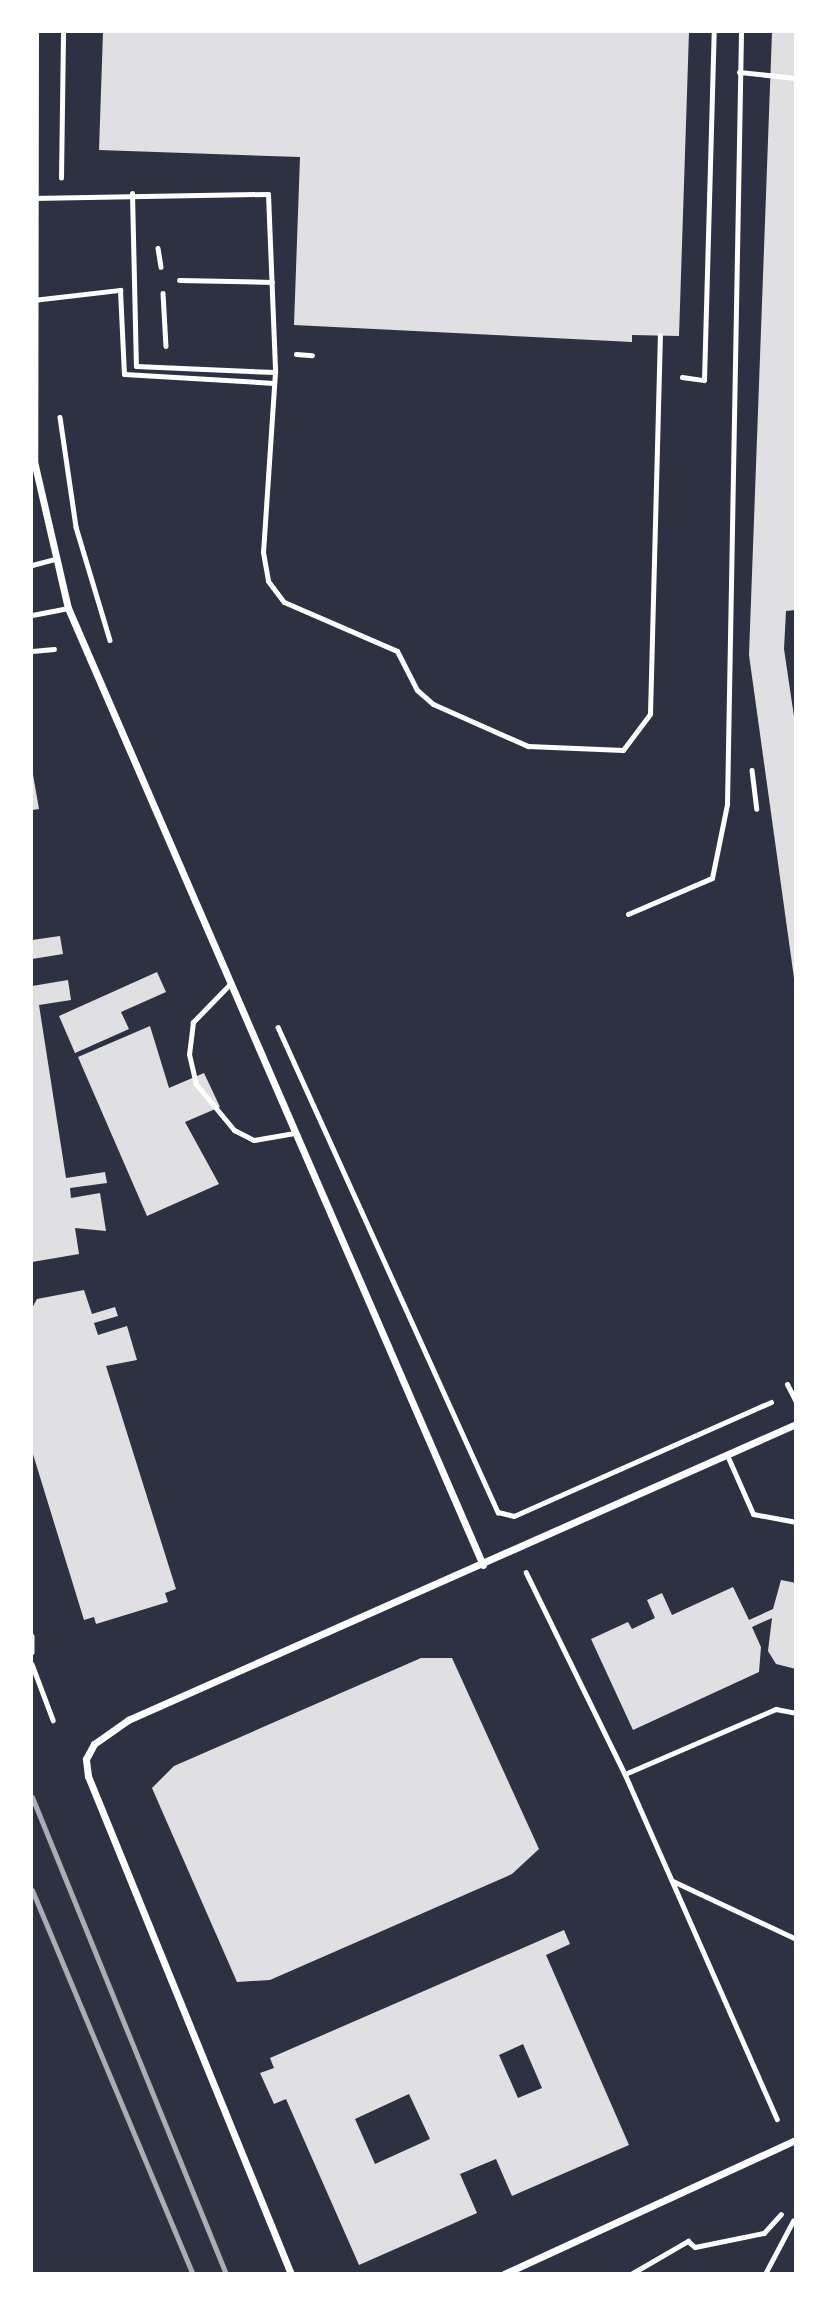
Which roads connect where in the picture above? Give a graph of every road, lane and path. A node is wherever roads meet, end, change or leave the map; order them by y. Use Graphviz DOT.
graph roads {
  1 [pos="35,32"];
  2 [pos="62,32"];
  3 [pos="714,32"];
  4 [pos="741,32"];
  5 [pos="739,72"];
  6 [pos="796,78"];
  7 [pos="32,157"];
  8 [pos="132,193"];
  9 [pos="59,197"];
  10 [pos="32,198"];
  11 [pos="179,280"];
  12 [pos="272,282"];
  13 [pos="32,300"];
  14 [pos="660,335"];
  15 [pos="288,354"];
  16 [pos="312,355"];
  17 [pos="682,368"];
  18 [pos="275,372"];
  19 [pos="274,383"];
  20 [pos="59,407"];
  21 [pos="54,559"];
  22 [pos="32,565"];
  23 [pos="68,608"];
  24 [pos="32,615"];
  25 [pos="113,647"];
  26 [pos="54,649"];
  27 [pos="32,651"];
  28 [pos="628,914"];
  29 [pos="229,985"];
  30 [pos="273,1016"];
  31 [pos="294,1133"];
  32 [pos="787,1384"];
  33 [pos="783,1397"];
  34 [pos="796,1402"];
  35 [pos="796,1424"];
  36 [pos="727,1455"];
  37 [pos="796,1522"];
  38 [pos="483,1565"];
  39 [pos="526,1572"];
  40 [pos="32,1636"];
  41 [pos="32,1652"];
  42 [pos="32,1664"];
  43 [pos="796,1713"];
  44 [pos="53,1720"];
  45 [pos="625,1774"];
  46 [pos="673,1881"];
  47 [pos="796,1939"];
  48 [pos="777,2119"];
  49 [pos="796,2140"];
  50 [pos="781,2214"];
  51 [pos="793,2221"];
  52 [pos="291,2273"];
  53 [pos="504,2273"];
  54 [pos="631,2273"];
  55 [pos="765,2273"];
  1 -- 7 [label="street"];
  2 -- 9 [label="path"];
  3 -- 17 [label="path"];
  4 -- 5 [label="lane"];
  5 -- 6 [label="lane"];
  5 -- 28 [label="lane"];
  7 -- 10 [label="street"];
  8 -- 9 [label="lane"];
  8 -- 12 [label="lane"];
  8 -- 18 [label="lane"];
  9 -- 10 [label="lane"];
  10 -- 13 [label="street"];
  11 -- 12 [label="lane"];
  12 -- 18 [label="lane"];
  13 -- 19 [label="lane"];
  13 -- 21 [label="street"];
  14 -- 19 [label="lane"];
  15 -- 16 [label="path"];
  18 -- 19 [label="lane"];
  20 -- 25 [label="path"];
  21 -- 22 [label="lane"];
  21 -- 23 [label="street"];
  23 -- 24 [label="lane"];
  23 -- 29 [label="street"];
  26 -- 27 [label="path"];
  29 -- 31 [label="street"];
  29 -- 31 [label="lane"];
  30 -- 33 [label="path"];
  31 -- 38 [label="street"];
  32 -- 34 [label="lane"];
  35 -- 36 [label="street"];
  36 -- 37 [label="lane"];
  36 -- 38 [label="street"];
  38 -- 52 [label="street"];
  39 -- 45 [label="path"];
  40 -- 41 [label="path"];
  42 -- 44 [label="path"];
  43 -- 45 [label="path"];
  45 -- 46 [label="path"];
  46 -- 47 [label="path"];
  46 -- 48 [label="path"];
  49 -- 53 [label="street"];
  50 -- 54 [label="path"];
  51 -- 55 [label="path"];
}
